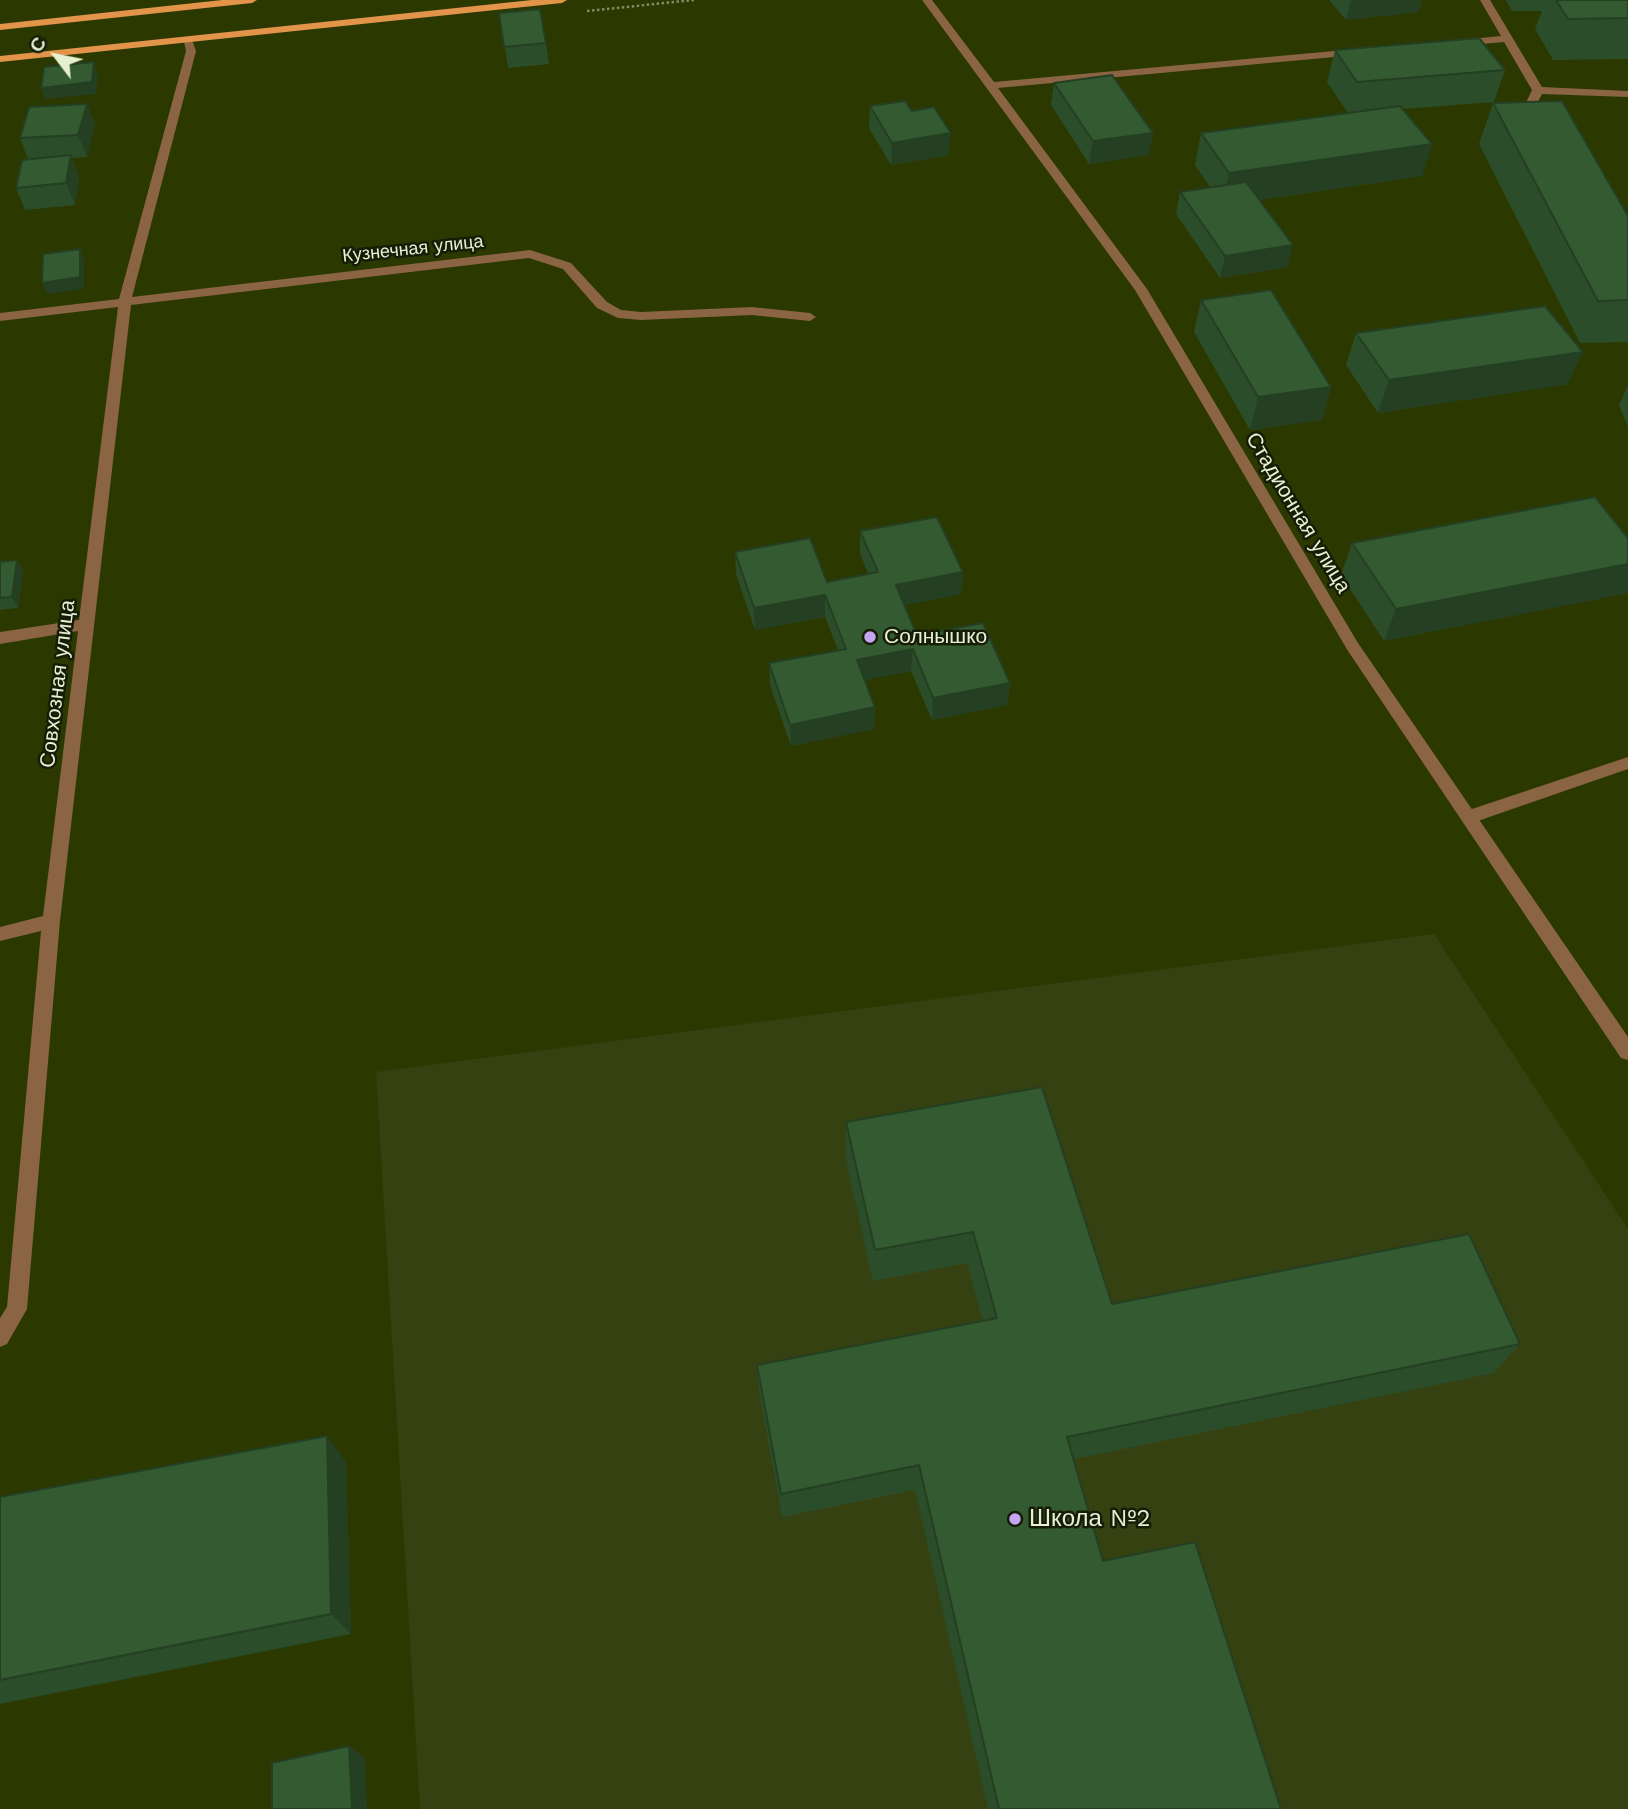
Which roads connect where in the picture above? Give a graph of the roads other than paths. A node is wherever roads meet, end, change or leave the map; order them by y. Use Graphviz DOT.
graph roads {
  1 [pos="252,0"];
  2 [pos="562,0"];
  3 [pos="927,0"];
  4 [pos="1485,0"];
  5 [pos="0,27"];
  6 [pos="1509,38"];
  7 [pos="187,39"];
  8 [pos="1441,44"];
  9 [pos="1372,51"];
  10 [pos="0,60"];
  11 [pos="989,86"];
  12 [pos="1538,90"];
  13 [pos="1628,94"];
  14 [pos="1528,111"];
  15 [pos="125,300"];
  16 [pos="0,317"];
  17 [pos="810,317"];
  18 [pos="87,624"];
  19 [pos="0,638"];
  20 [pos="1628,763"];
  21 [pos="1469,817"];
  22 [pos="51,921"];
  23 [pos="0,934"];
  24 [pos="1628,1052"];
  25 [pos="0,1337"];
  1 -- 5 [label="main road"];
  2 -- 7 [label="main road"];
  3 -- 11 [label="street, Стадионная улица"];
  4 -- 6 [label="street"];
  6 -- 8 [label="street"];
  6 -- 12 [label="street"];
  7 -- 10 [label="main road"];
  7 -- 15 [label="street, Совхозная улица"];
  9 -- 11 [label="street"];
  11 -- 21 [label="street, Стадионная улица"];
  12 -- 13 [label="street"];
  12 -- 14 [label="street"];
  15 -- 16 [label="street, Кузнечная улица"];
  15 -- 17 [label="street, Кузнечная улица"];
  15 -- 18 [label="street, Совхозная улица"];
  18 -- 19 [label="street"];
  18 -- 22 [label="street, Совхозная улица"];
  20 -- 21 [label="street"];
  21 -- 24 [label="street, Стадионная улица"];
  22 -- 23 [label="street"];
  22 -- 25 [label="street, Совхозная улица"];
}
